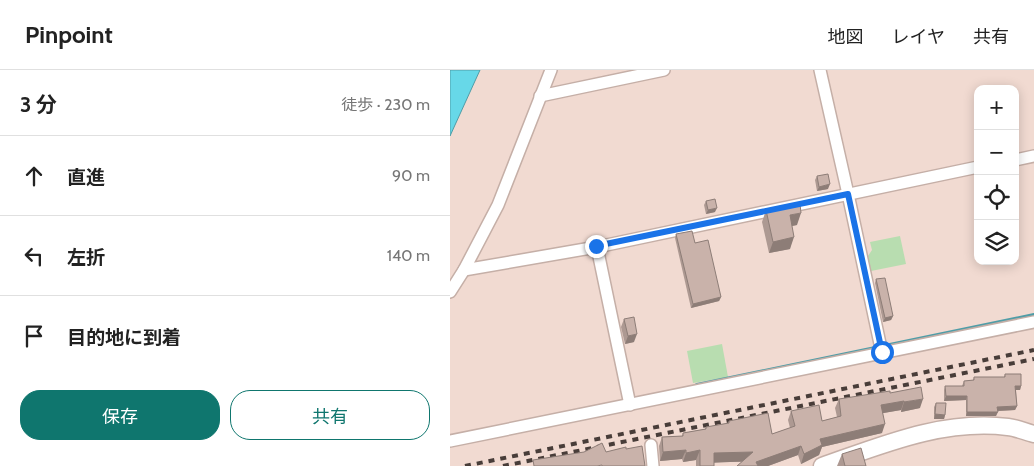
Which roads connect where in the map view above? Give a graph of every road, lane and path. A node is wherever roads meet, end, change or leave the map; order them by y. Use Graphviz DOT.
graph roads {
  1 [pos="551,70"];
  2 [pos="664,70"];
  3 [pos="820,70"];
  4 [pos="540,96"];
  5 [pos="1034,156"];
  6 [pos="1019,159"];
  7 [pos="974,168"];
  8 [pos="848,194"];
  9 [pos="596,246"];
  10 [pos="464,270"];
  11 [pos="450,292"];
  12 [pos="1034,322"];
  13 [pos="881,349"];
  14 [pos="629,401"];
  15 [pos="1034,434"];
  16 [pos="450,441"];
  17 [pos="651,445"];
  18 [pos="653,466"];
  19 [pos="822,466"];
  1 -- 4 [label="street"];
  2 -- 4 [label="street"];
  3 -- 8 [label="street"];
  4 -- 10 [label="street"];
  5 -- 6 [label="street"];
  7 -- 8 [label="street"];
  8 -- 9 [label="street"];
  8 -- 13 [label="street"];
  9 -- 10 [label="street"];
  9 -- 14 [label="street"];
  10 -- 11 [label="street"];
  12 -- 13 [label="street"];
  13 -- 14 [label="street"];
  14 -- 16 [label="street"];
  15 -- 19 [label="street"];
  17 -- 18 [label="street"];
}
